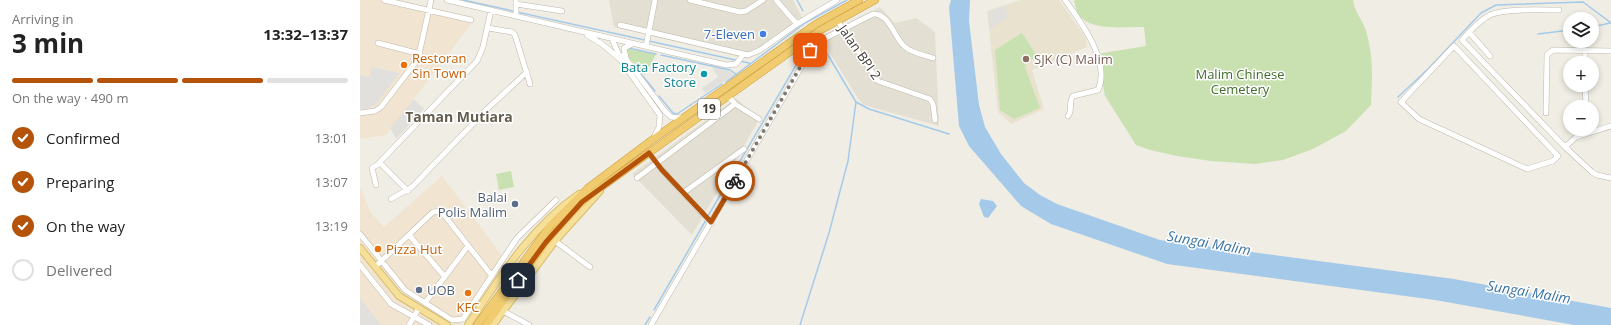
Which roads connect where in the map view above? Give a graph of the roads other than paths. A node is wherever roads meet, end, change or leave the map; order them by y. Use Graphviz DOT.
graph roads {
  1 [pos="384,0"];
  2 [pos="431,0"];
  3 [pos="447,0"];
  4 [pos="655,0"];
  5 [pos="691,0"];
  6 [pos="762,0"];
  7 [pos="776,0"];
  8 [pos="838,0"];
  9 [pos="858,0"];
  10 [pos="875,0"];
  11 [pos="1065,0"];
  12 [pos="516,2"];
  13 [pos="428,10"];
  14 [pos="491,10"];
  15 [pos="1559,10"];
  16 [pos="562,11"];
  17 [pos="516,13"];
  18 [pos="471,20"];
  19 [pos="837,20"];
  20 [pos="797,24"];
  21 [pos="620,25"];
  22 [pos="488,28"];
  23 [pos="844,28"];
  24 [pos="574,29"];
  25 [pos="1469,32"];
  26 [pos="612,39"];
  27 [pos="647,40"];
  28 [pos="378,43"];
  29 [pos="633,43"];
  30 [pos="1585,50"];
  31 [pos="1611,51"];
  32 [pos="420,54"];
  33 [pos="1490,56"];
  34 [pos="1585,56"];
  35 [pos="742,57"];
  36 [pos="933,58"];
  37 [pos="624,60"];
  38 [pos="526,72"];
  39 [pos="530,84"];
  40 [pos="1513,93"];
  41 [pos="728,96"];
  42 [pos="1505,101"];
  43 [pos="735,104"];
  44 [pos="360,113"];
  45 [pos="1546,113"];
  46 [pos="1068,116"];
  47 [pos="684,117"];
  48 [pos="759,119"];
  49 [pos="935,120"];
  50 [pos="1611,126"];
  51 [pos="1599,129"];
  52 [pos="1578,136"];
  53 [pos="652,140"];
  54 [pos="1565,147"];
  55 [pos="744,149"];
  56 [pos="649,153"];
  57 [pos="380,163"];
  58 [pos="656,163"];
  59 [pos="637,178"];
  60 [pos="1611,178"];
  61 [pos="606,184"];
  62 [pos="376,185"];
  63 [pos="592,186"];
  64 [pos="408,191"];
  65 [pos="683,193"];
  66 [pos="391,199"];
  67 [pos="556,200"];
  68 [pos="708,220"];
  69 [pos="552,229"];
  70 [pos="360,234"];
  71 [pos="409,235"];
  72 [pos="556,241"];
  73 [pos="468,246"];
  74 [pos="360,248"];
  75 [pos="382,261"];
  76 [pos="360,265"];
  77 [pos="375,267"];
  78 [pos="590,267"];
  79 [pos="492,276"];
  80 [pos="445,277"];
  81 [pos="425,303"];
  82 [pos="419,308"];
  83 [pos="503,311"];
  84 [pos="414,317"];
  85 [pos="440,323"];
  86 [pos="409,325"];
  87 [pos="428,325"];
  88 [pos="447,325"];
  89 [pos="468,325"];
  90 [pos="477,325"];
  91 [pos="486,325"];
  92 [pos="493,325"];
  93 [pos="529,325"];
  94 [pos="651,325"];
  1 -- 13 [label="street"];
  2 -- 13 [label="street"];
  3 -- 14 [label="street"];
  4 -- 27 [label="street"];
  5 -- 6 [label="street"];
  7 -- 20 [label="street"];
  8 -- 20 [label="street"];
  9 -- 47 [label="highway, 19"];
  10 -- 19 [label="highway, 19"];
  11 -- 46 [label="street"];
  12 -- 16 [label="street"];
  12 -- 17 [label="street"];
  13 -- 18 [label="street"];
  13 -- 32 [label="street"];
  14 -- 17 [label="street"];
  14 -- 22 [label="street"];
  15 -- 25 [label="street"];
  17 -- 24 [label="street"];
  19 -- 23 [label="street, Jalan BPI 2"];
  19 -- 41 [label="highway, 19"];
  20 -- 35 [label="street"];
  21 -- 27 [label="street"];
  22 -- 38 [label="street"];
  22 -- 57 [label="street"];
  23 -- 36 [label="street"];
  23 -- 49 [label="street, Jalan BPI 2"];
  23 -- 68 [label="street"];
  24 -- 26 [label="street"];
  24 -- 37 [label="street"];
  25 -- 33 [label="street"];
  25 -- 40 [label="street"];
  26 -- 29 [label="street"];
  26 -- 37 [label="street"];
  27 -- 29 [label="street"];
  27 -- 35 [label="street"];
  27 -- 35 [label="street"];
  28 -- 32 [label="street"];
  29 -- 37 [label="street"];
  30 -- 31 [label="street"];
  30 -- 34 [label="street"];
  30 -- 45 [label="street"];
  32 -- 44 [label="street"];
  37 -- 47 [label="street"];
  37 -- 53 [label="street"];
  38 -- 39 [label="street"];
  38 -- 64 [label="street"];
  40 -- 42 [label="street"];
  40 -- 54 [label="street"];
  41 -- 43 [label="street"];
  41 -- 56 [label="highway, 19"];
  42 -- 42 [label="street"];
  43 -- 48 [label="street"];
  43 -- 58 [label="street"];
  47 -- 53 [label="highway, 19"];
  50 -- 51 [label="street"];
  52 -- 54 [label="street"];
  53 -- 63 [label="highway, 19"];
  54 -- 60 [label="street"];
  55 -- 65 [label="street"];
  56 -- 58 [label="street"];
  56 -- 61 [label="highway, 19"];
  57 -- 62 [label="street"];
  57 -- 64 [label="street"];
  58 -- 59 [label="street"];
  58 -- 65 [label="street"];
  61 -- 69 [label="highway, 19"];
  61 -- 72 [label="main road"];
  63 -- 69 [label="highway, 19"];
  63 -- 89 [label="main road"];
  64 -- 66 [label="street"];
  65 -- 68 [label="street"];
  67 -- 79 [label="street"];
  68 -- 94 [label="street"];
  69 -- 90 [label="highway, 19"];
  69 -- 91 [label="highway, 19"];
  70 -- 75 [label="street"];
  71 -- 73 [label="street"];
  71 -- 75 [label="street"];
  71 -- 80 [label="street"];
  72 -- 78 [label="street"];
  72 -- 83 [label="main road"];
  73 -- 79 [label="street"];
  73 -- 80 [label="street"];
  74 -- 77 [label="main road"];
  75 -- 77 [label="street"];
  75 -- 81 [label="street"];
  76 -- 84 [label="street"];
  77 -- 82 [label="main road"];
  79 -- 81 [label="street"];
  80 -- 81 [label="street"];
  82 -- 84 [label="street"];
  82 -- 85 [label="main road"];
  83 -- 92 [label="main road"];
  83 -- 93 [label="street"];
  84 -- 86 [label="street"];
  84 -- 87 [label="street"];
  85 -- 88 [label="main road"];
}
